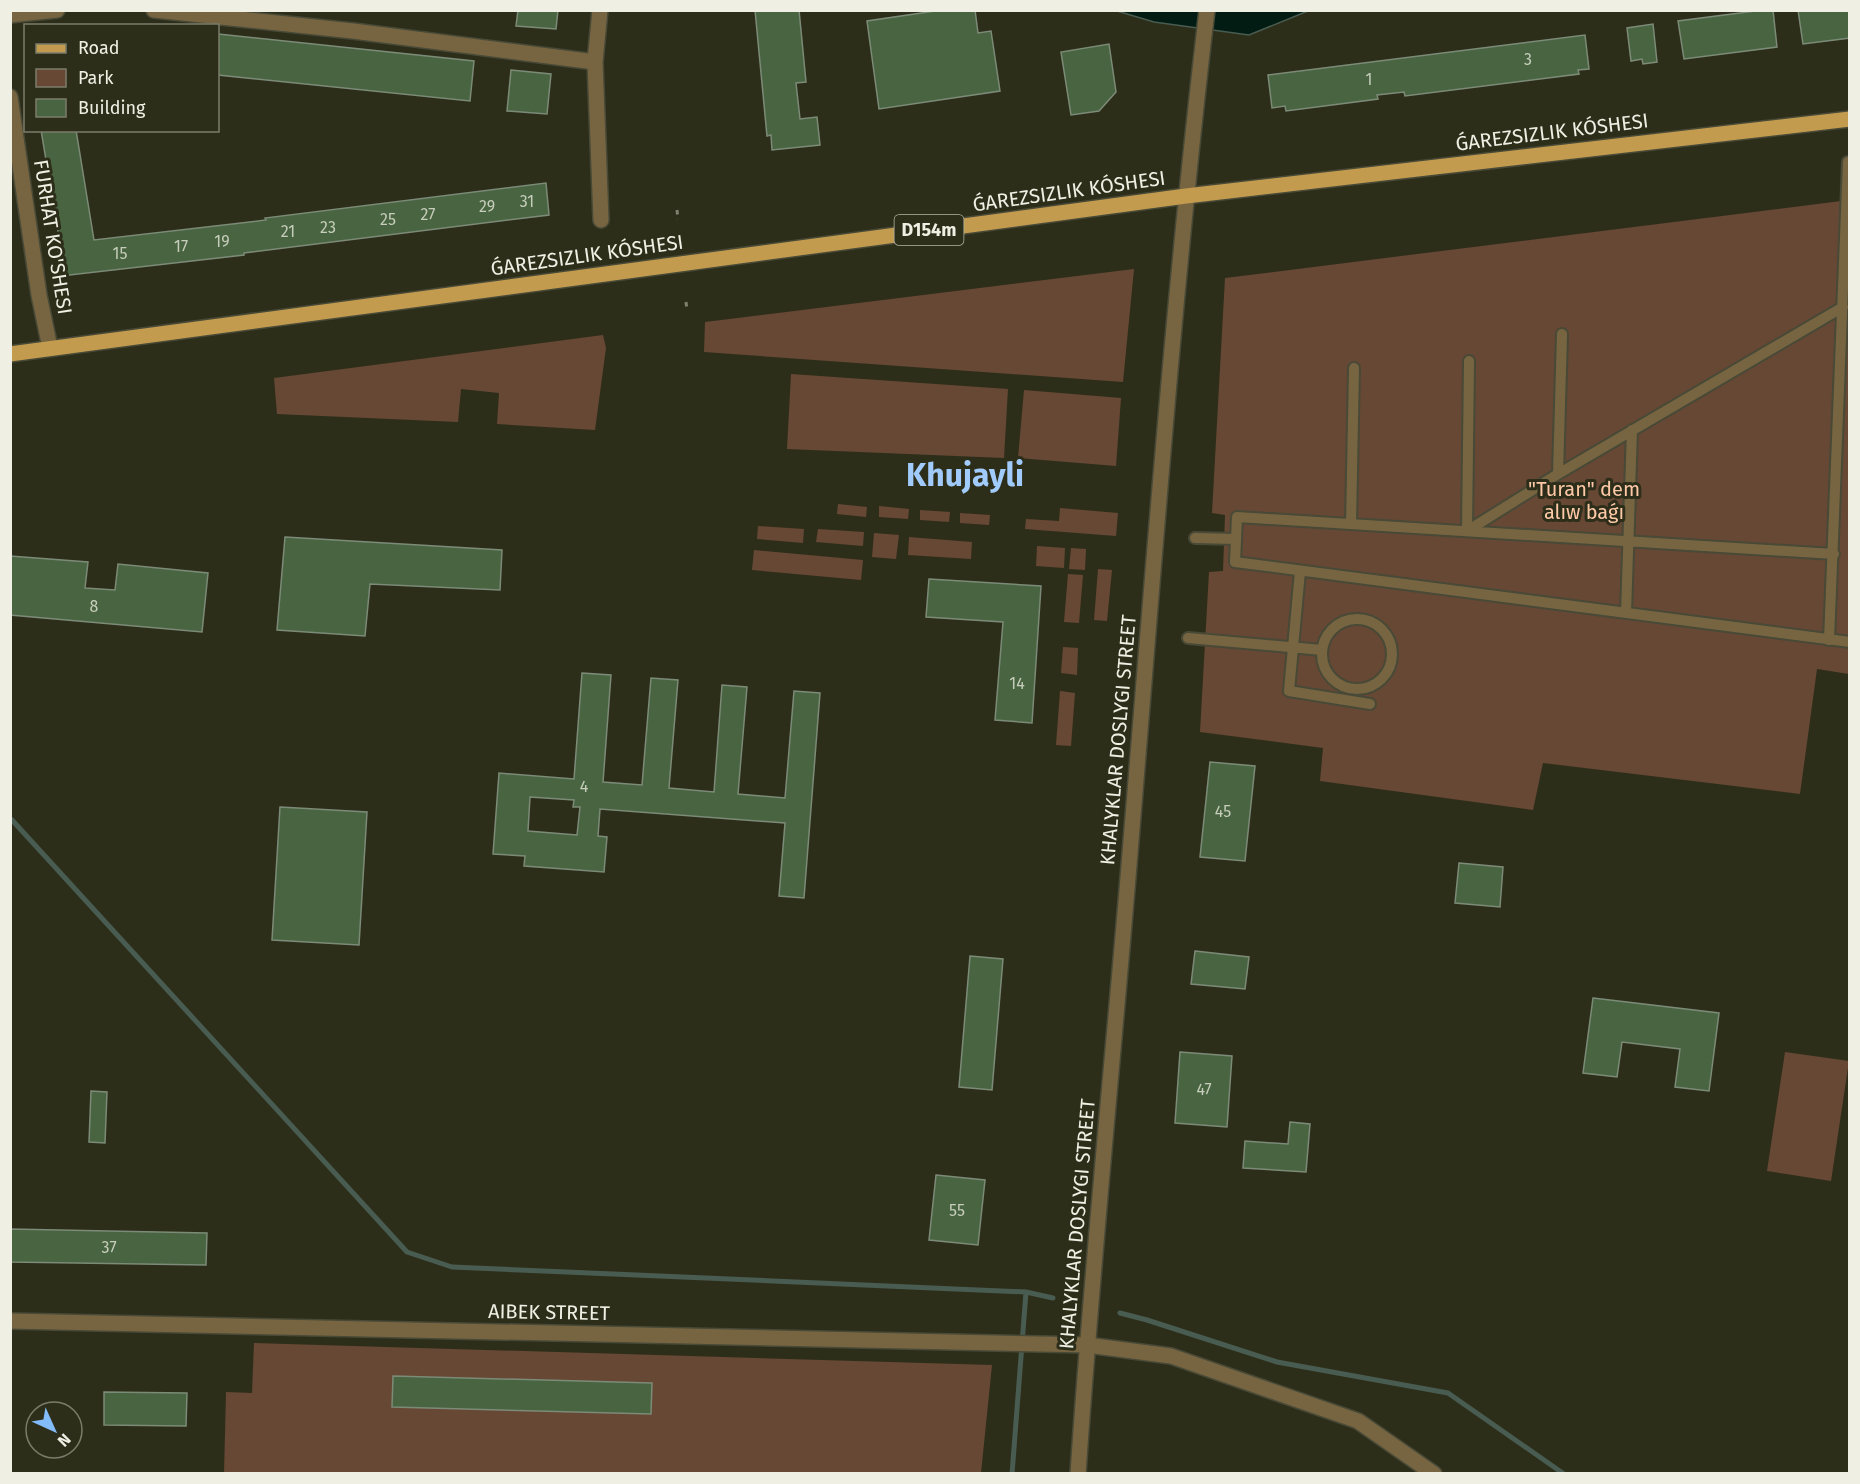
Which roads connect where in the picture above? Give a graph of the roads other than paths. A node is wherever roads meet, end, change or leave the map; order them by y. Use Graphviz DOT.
graph roads {
  1 [pos="57,10"];
  2 [pos="154,10"];
  3 [pos="600,10"];
  4 [pos="1207,10"];
  5 [pos="10,15"];
  6 [pos="595,62"];
  7 [pos="10,97"];
  8 [pos="1850,119"];
  9 [pos="12,122"];
  10 [pos="1848,162"];
  11 [pos="1186,196"];
  12 [pos="601,220"];
  13 [pos="1843,307"];
  14 [pos="1562,334"];
  15 [pos="50,348"];
  16 [pos="10,354"];
  17 [pos="1469,361"];
  18 [pos="1354,368"];
  19 [pos="1632,430"];
  20 [pos="1558,474"];
  21 [pos="1351,524"];
  22 [pos="1467,531"];
  23 [pos="1195,538"];
  24 [pos="1236,539"];
  25 [pos="1629,542"];
  26 [pos="1834,554"];
  27 [pos="1300,571"];
  28 [pos="1626,613"];
  29 [pos="1188,638"];
  30 [pos="1829,640"];
  31 [pos="1850,642"];
  32 [pos="1322,650"];
  33 [pos="1354,690"];
  34 [pos="1352,702"];
  35 [pos="1370,704"];
  36 [pos="10,1321"];
  37 [pos="1087,1345"];
  38 [pos="1078,1473"];
  39 [pos="1434,1473"];
  1 -- 5 [label="street"];
  2 -- 6 [label="street"];
  3 -- 6 [label="street"];
  4 -- 11 [label="street, KHALYKLAR DOSLYGI STREET"];
  6 -- 12 [label="street"];
  7 -- 9 [label="street, FURHAT KO'SHESI"];
  8 -- 11 [label="main road, ǴAREZSIZLIK KÓSHESI / D154m"];
  9 -- 15 [label="street, FURHAT KO'SHESI"];
  10 -- 13 [label="street"];
  11 -- 15 [label="main road, ǴAREZSIZLIK KÓSHESI / D154m"];
  11 -- 37 [label="street, KHALYKLAR DOSLYGI STREET"];
  13 -- 19 [label="street"];
  13 -- 26 [label="street"];
  14 -- 20 [label="street"];
  15 -- 16 [label="main road, ǴAREZSIZLIK KÓSHESI / D154m"];
  17 -- 22 [label="street"];
  18 -- 21 [label="street"];
  19 -- 20 [label="street"];
  19 -- 25 [label="street"];
  20 -- 22 [label="street"];
  21 -- 22 [label="street"];
  21 -- 24 [label="street"];
  22 -- 25 [label="street"];
  23 -- 24 [label="street"];
  24 -- 27 [label="street"];
  25 -- 26 [label="street"];
  25 -- 28 [label="street"];
  26 -- 30 [label="street"];
  27 -- 28 [label="street"];
  27 -- 34 [label="street"];
  28 -- 30 [label="street"];
  29 -- 32 [label="street"];
  30 -- 31 [label="street"];
  32 -- 33 [label="street"];
  32 -- 33 [label="street"];
  33 -- 34 [label="street"];
  34 -- 35 [label="street"];
  36 -- 37 [label="street, AIBEK STREET"];
  37 -- 38 [label="street, KHALYKLAR DOSLYGI STREET"];
  37 -- 39 [label="street, AIBEK STREET"];
}
